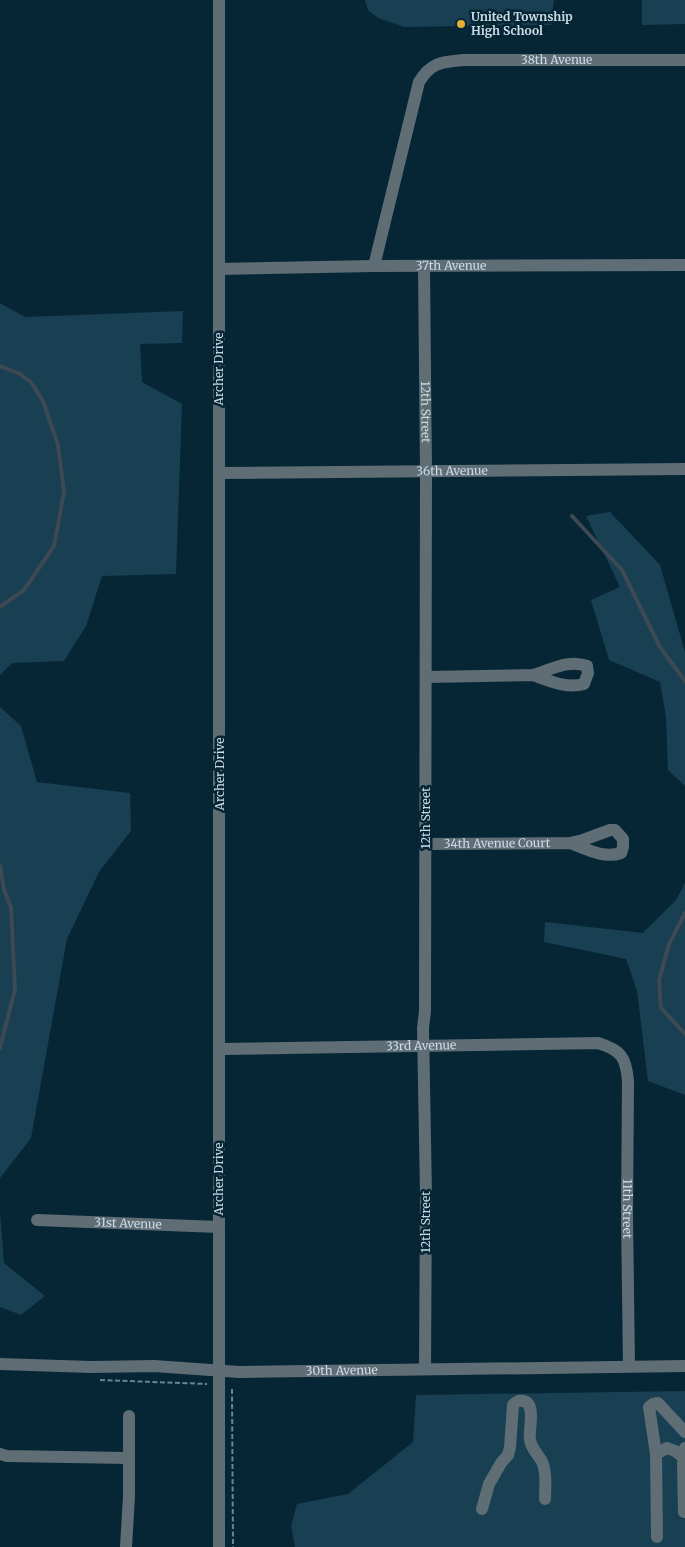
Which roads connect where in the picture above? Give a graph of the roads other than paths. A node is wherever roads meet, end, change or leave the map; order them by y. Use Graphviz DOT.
graph roads {
  1 [pos="219,0"];
  2 [pos="685,60"];
  3 [pos="685,265"];
  4 [pos="374,266"];
  5 [pos="424,266"];
  6 [pos="219,269"];
  7 [pos="685,469"];
  8 [pos="426,472"];
  9 [pos="220,473"];
  10 [pos="533,675"];
  11 [pos="426,677"];
  12 [pos="570,843"];
  13 [pos="426,844"];
  14 [pos="423,1046"];
  15 [pos="220,1049"];
  16 [pos="620,1053"];
  17 [pos="37,1220"];
  18 [pos="219,1227"];
  19 [pos="0,1364"];
  20 [pos="629,1366"];
  21 [pos="685,1366"];
  22 [pos="425,1369"];
  23 [pos="220,1370"];
  24 [pos="129,1416"];
  25 [pos="685,1432"];
  26 [pos="684,1452"];
  27 [pos="0,1454"];
  28 [pos="656,1454"];
  29 [pos="128,1458"];
  30 [pos="545,1500"];
  31 [pos="482,1509"];
  32 [pos="684,1512"];
  33 [pos="657,1537"];
  34 [pos="126,1547"];
  35 [pos="219,1547"];
  1 -- 6 [label="street, Archer Drive"];
  2 -- 4 [label="street, 38th Avenue"];
  3 -- 5 [label="street, 37th Avenue"];
  4 -- 5 [label="street, 37th Avenue"];
  4 -- 6 [label="street, 37th Avenue"];
  5 -- 8 [label="street, 12th Street"];
  6 -- 9 [label="street, Archer Drive"];
  7 -- 8 [label="street, 36th Avenue"];
  8 -- 9 [label="street, 36th Avenue"];
  8 -- 11 [label="street, 12th Street"];
  9 -- 15 [label="street, Archer Drive"];
  10 -- 11 [label="street"];
  11 -- 13 [label="street, 12th Street"];
  12 -- 13 [label="street, 34th Avenue Court"];
  13 -- 14 [label="street, 12th Street"];
  14 -- 15 [label="street, 33rd Avenue"];
  14 -- 16 [label="street, 33rd Avenue"];
  14 -- 22 [label="street, 12th Street"];
  15 -- 18 [label="street, Archer Drive"];
  16 -- 20 [label="street, 11th Street"];
  17 -- 18 [label="street, 31st Avenue"];
  18 -- 23 [label="street, Archer Drive"];
  19 -- 23 [label="street, 30th Avenue"];
  20 -- 21 [label="street, 30th Avenue"];
  20 -- 22 [label="street, 30th Avenue"];
  22 -- 23 [label="street, 30th Avenue"];
  23 -- 35 [label="street, Archer Drive"];
  24 -- 29 [label="street"];
  25 -- 28 [label="street"];
  26 -- 28 [label="street"];
  26 -- 32 [label="street"];
  27 -- 29 [label="street"];
  28 -- 33 [label="street"];
  29 -- 34 [label="street"];
  30 -- 31 [label="street"];
}
